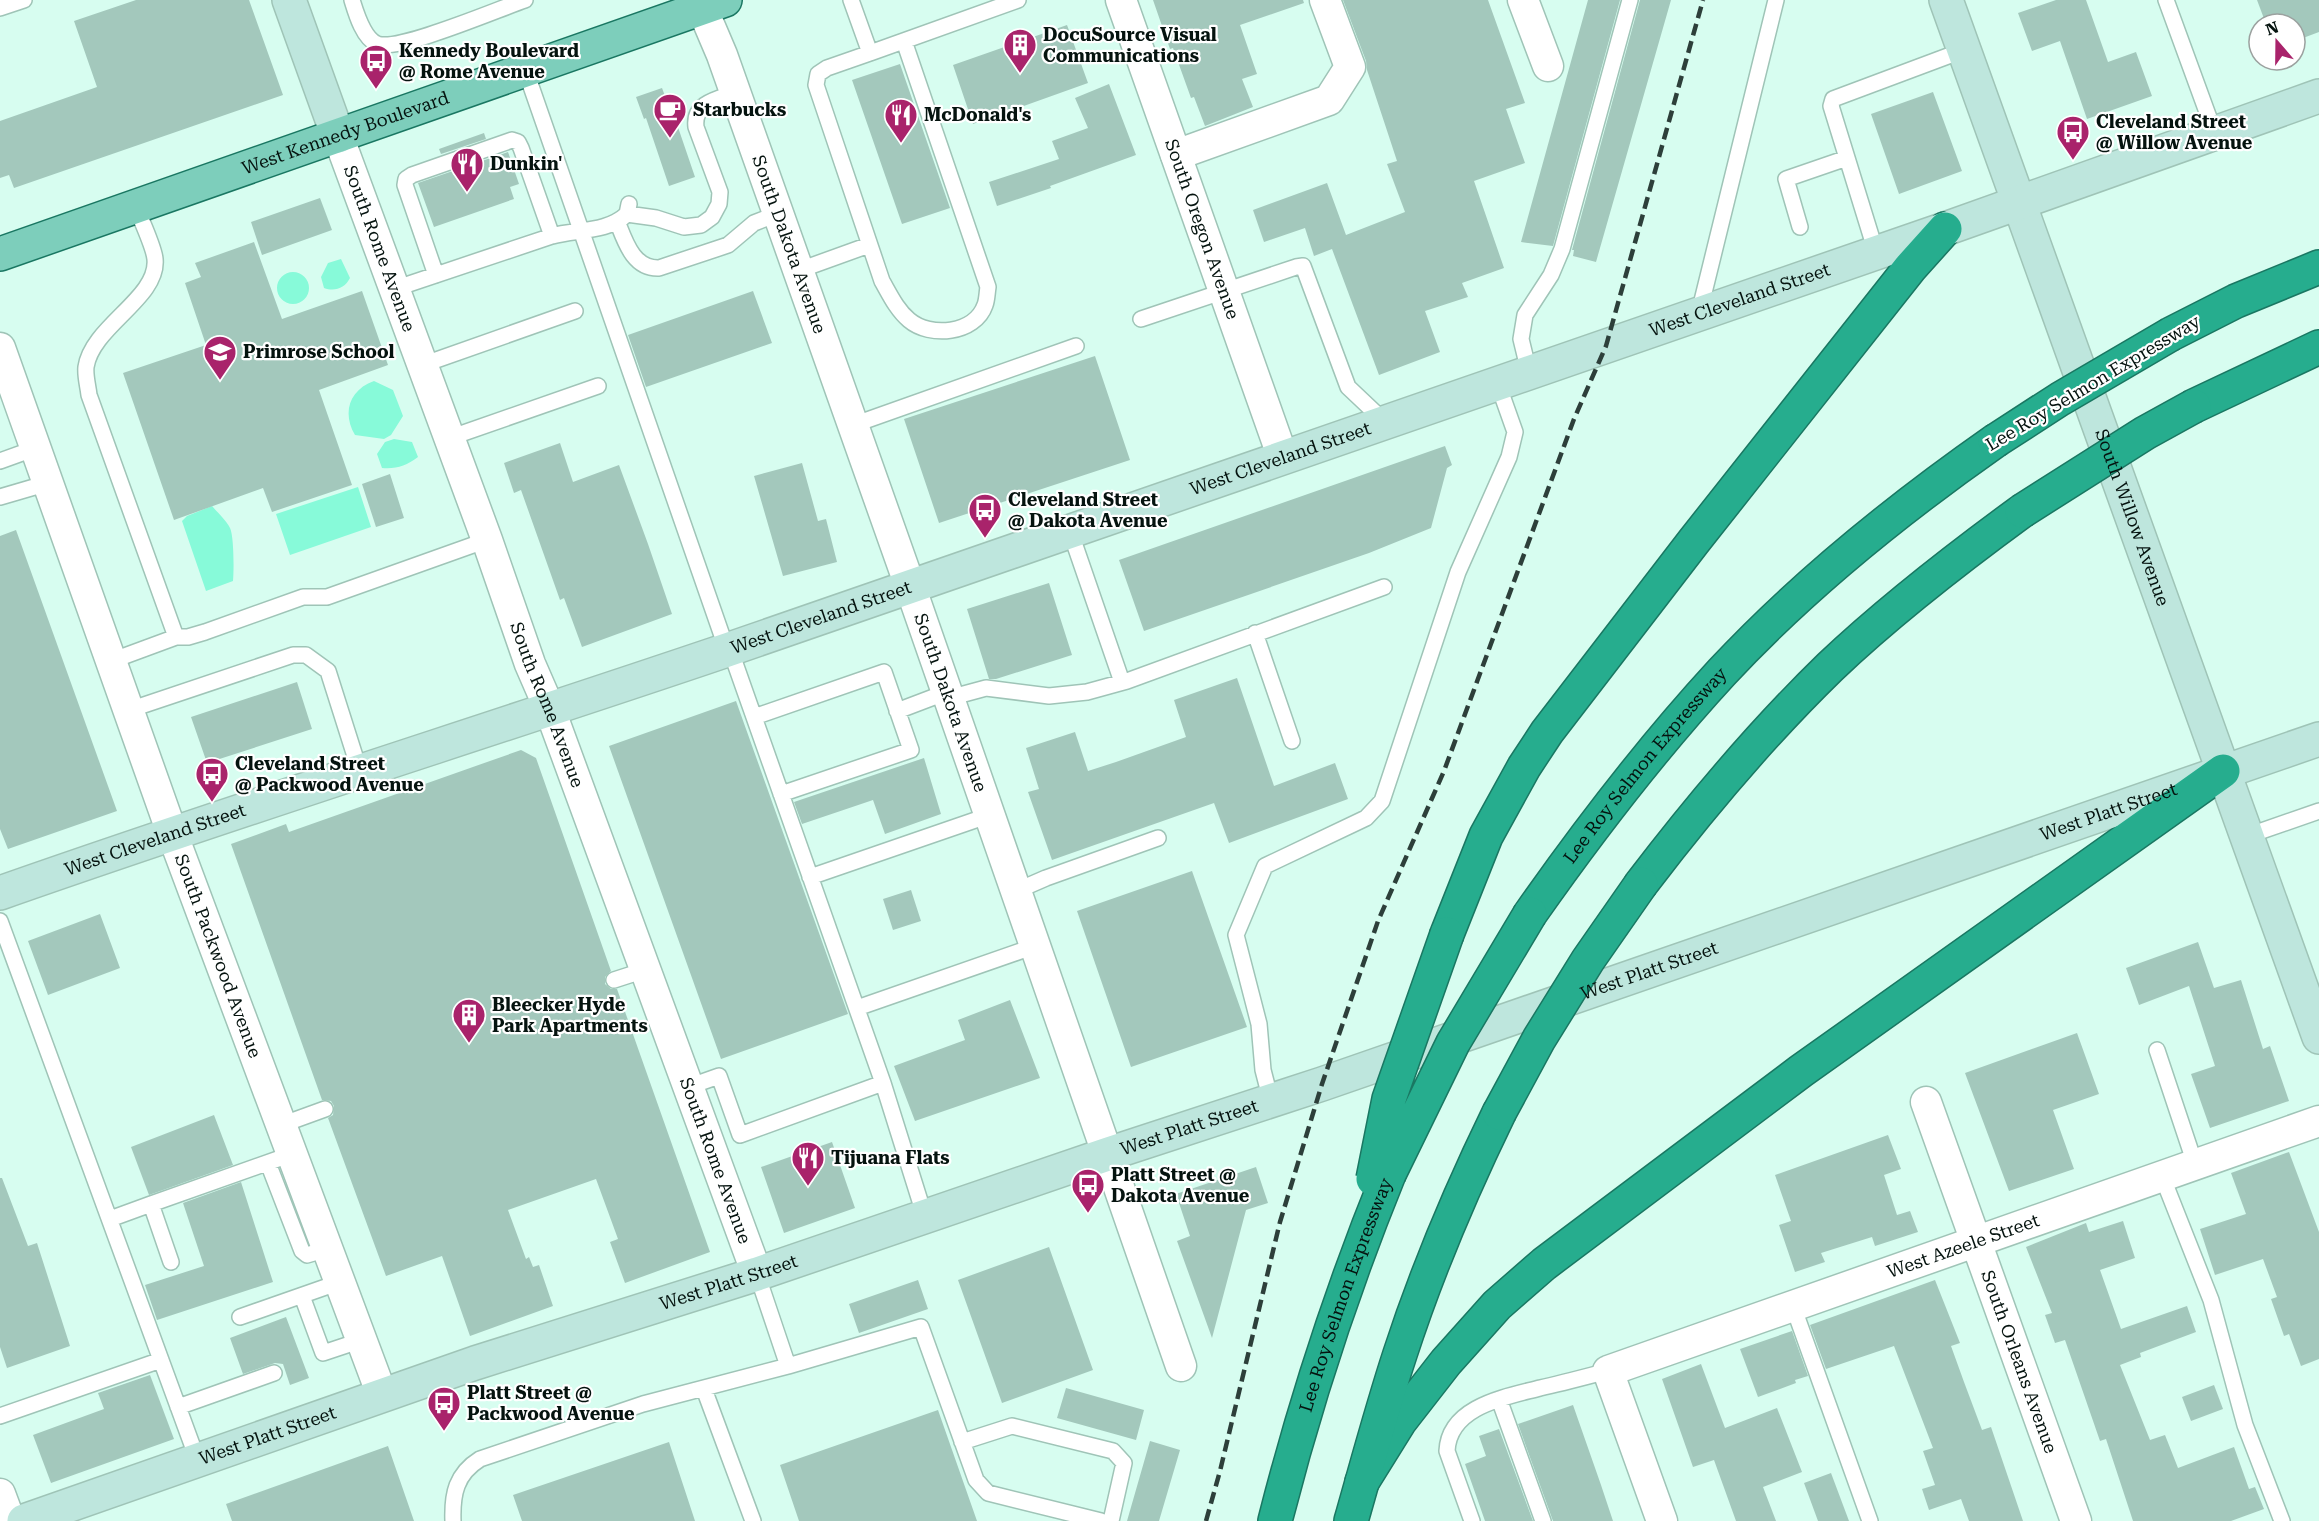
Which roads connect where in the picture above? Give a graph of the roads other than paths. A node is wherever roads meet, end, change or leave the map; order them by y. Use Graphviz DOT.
graph roads {
  1 [pos="24,0"];
  2 [pos="289,0"];
  3 [pos="352,0"];
  4 [pos="525,0"];
  5 [pos="851,0"];
  6 [pos="1018,0"];
  7 [pos="1121,0"];
  8 [pos="1325,0"];
  9 [pos="1523,0"];
  10 [pos="1630,0"];
  11 [pos="1776,0"];
  12 [pos="1946,0"];
  13 [pos="2166,0"];
  14 [pos="708,3"];
  15 [pos="0,8"];
  16 [pos="904,41"];
  17 [pos="1964,50"];
  18 [pos="870,53"];
  19 [pos="1548,66"];
  20 [pos="525,69"];
  21 [pos="735,93"];
  22 [pos="2319,96"];
  23 [pos="2215,134"];
  24 [pos="338,136"];
  25 [pos="1176,155"];
  26 [pos="1847,158"];
  27 [pos="2018,203"];
  28 [pos="136,207"];
  29 [pos="624,213"];
  30 [pos="777,214"];
  31 [pos="1800,227"];
  32 [pos="1945,229"];
  33 [pos="584,232"];
  34 [pos="552,236"];
  35 [pos="869,245"];
  36 [pos="1876,252"];
  37 [pos="0,254"];
  38 [pos="2319,267"];
  39 [pos="797,271"];
  40 [pos="436,275"];
  41 [pos="394,289"];
  42 [pos="1224,291"];
  43 [pos="575,311"];
  44 [pos="1699,313"];
  45 [pos="1141,319"];
  46 [pos="1076,346"];
  47 [pos="2319,347"];
  48 [pos="0,348"];
  49 [pos="422,365"];
  50 [pos="1529,372"];
  51 [pos="1498,384"];
  52 [pos="598,386"];
  53 [pos="1386,423"];
  54 [pos="853,425"];
  55 [pos="449,438"];
  56 [pos="36,448"];
  57 [pos="1283,459"];
  58 [pos="0,461"];
  59 [pos="48,483"];
  60 [pos="0,496"];
  61 [pos="1070,531"];
  62 [pos="487,540"];
  63 [pos="910,586"];
  64 [pos="1384,587"];
  65 [pos="1255,633"];
  66 [pos="176,637"];
  67 [pos="729,650"];
  68 [pos="111,661"];
  69 [pos="1122,682"];
  70 [pos="948,695"];
  71 [pos="129,710"];
  72 [pos="550,710"];
  73 [pos="897,711"];
  74 [pos="754,717"];
  75 [pos="2319,739"];
  76 [pos="1292,741"];
  77 [pos="2223,771"];
  78 [pos="360,772"];
  79 [pos="781,794"];
  80 [pos="2319,812"];
  81 [pos="990,815"];
  82 [pos="172,833"];
  83 [pos="2247,836"];
  84 [pos="1158,838"];
  85 [pos="810,878"];
  86 [pos="1016,891"];
  87 [pos="0,893"];
  88 [pos="0,921"];
  89 [pos="1035,946"];
  90 [pos="645,970"];
  91 [pos="614,980"];
  92 [pos="856,1008"];
  93 [pos="2319,1037"];
  94 [pos="2157,1050"];
  95 [pos="883,1083"];
  96 [pos="688,1087"];
  97 [pos="1271,1101"];
  98 [pos="1926,1102"];
  99 [pos="325,1109"];
  100 [pos="2319,1121"];
  101 [pos="281,1125"];
  102 [pos="1108,1154"];
  103 [pos="280,1159"];
  104 [pos="2195,1164"];
  105 [pos="2163,1176"];
  106 [pos="1381,1177"];
  107 [pos="151,1204"];
  108 [pos="926,1217"];
  109 [pos="111,1219"];
  110 [pos="1977,1241"];
  111 [pos="171,1262"];
  112 [pos="757,1275"];
  113 [pos="340,1282"];
  114 [pos="302,1296"];
  115 [pos="1793,1306"];
  116 [pos="240,1317"];
  117 [pos="362,1340"];
  118 [pos="161,1360"];
  119 [pos="788,1366"];
  120 [pos="1181,1366"];
  121 [pos="1608,1371"];
  122 [pos="274,1373"];
  123 [pos="704,1389"];
  124 [pos="382,1395"];
  125 [pos="1499,1399"];
  126 [pos="178,1407"];
  127 [pos="0,1416"];
  128 [pos="962,1442"];
  129 [pos="198,1461"];
  130 [pos="1362,1482"];
  131 [pos="0,1494"];
  132 [pos="10,1521"];
  133 [pos="24,1521"];
  134 [pos="453,1521"];
  135 [pos="753,1521"];
  136 [pos="1101,1521"];
  137 [pos="1111,1521"];
  138 [pos="1275,1521"];
  139 [pos="1351,1521"];
  140 [pos="1472,1521"];
  141 [pos="1543,1521"];
  142 [pos="1662,1521"];
  143 [pos="1870,1521"];
  144 [pos="2076,1521"];
  145 [pos="2282,1521"];
  1 -- 15 [label="lane"];
  2 -- 24 [label="main road"];
  3 -- 4 [label="lane"];
  5 -- 18 [label="lane"];
  6 -- 16 [label="lane"];
  7 -- 25 [label="street, South Oregon Avenue"];
  8 -- 25 [label="street"];
  9 -- 19 [label="street"];
  10 -- 50 [label="lane"];
  11 -- 44 [label="lane"];
  12 -- 17 [label="main road, South Willow Avenue"];
  13 -- 23 [label="lane"];
  14 -- 20 [label="main road, West Kennedy Boulevard"];
  14 -- 21 [label="street, South Dakota Avenue"];
  16 -- 18 [label="lane"];
  16 -- 35 [label="lane"];
  17 -- 26 [label="lane"];
  17 -- 27 [label="main road, South Willow Avenue"];
  18 -- 35 [label="lane"];
  20 -- 24 [label="main road, West Kennedy Boulevard"];
  20 -- 33 [label="lane"];
  21 -- 29 [label="lane"];
  21 -- 30 [label="street, South Dakota Avenue"];
  22 -- 23 [label="main road, West Cleveland Street"];
  23 -- 27 [label="main road, West Cleveland Street"];
  24 -- 28 [label="main road, West Kennedy Boulevard"];
  24 -- 41 [label="street, South Rome Avenue"];
  25 -- 42 [label="street, South Oregon Avenue"];
  26 -- 31 [label="lane"];
  26 -- 36 [label="lane"];
  27 -- 32 [label="main road, West Cleveland Street"];
  27 -- 77 [label="main road, South Willow Avenue"];
  28 -- 37 [label="main road, West Kennedy Boulevard"];
  28 -- 66 [label="lane"];
  29 -- 30 [label="lane"];
  29 -- 33 [label="lane"];
  30 -- 39 [label="street, South Dakota Avenue"];
  32 -- 36 [label="main road, West Cleveland Street"];
  32 -- 106 [label="highway, bridge"];
  33 -- 34 [label="lane"];
  33 -- 67 [label="lane"];
  34 -- 40 [label="lane"];
  34 -- 40 [label="lane"];
  35 -- 39 [label="lane"];
  36 -- 44 [label="main road, West Cleveland Street"];
  38 -- 106 [label="highway, Lee Roy Selmon Expressway, bridge"];
  39 -- 54 [label="street, South Dakota Avenue"];
  40 -- 41 [label="lane"];
  41 -- 49 [label="street, South Rome Avenue"];
  42 -- 45 [label="lane"];
  42 -- 53 [label="lane"];
  42 -- 57 [label="street, South Oregon Avenue"];
  43 -- 49 [label="lane"];
  44 -- 50 [label="main road, West Cleveland Street"];
  46 -- 54 [label="lane"];
  47 -- 130 [label="highway, bridge"];
  48 -- 56 [label="street, South Packwood Avenue"];
  49 -- 55 [label="street, South Rome Avenue"];
  50 -- 51 [label="main road, West Cleveland Street"];
  51 -- 53 [label="main road, West Cleveland Street"];
  51 -- 97 [label="lane"];
  52 -- 55 [label="lane"];
  53 -- 57 [label="main road, West Cleveland Street"];
  54 -- 63 [label="street, South Dakota Avenue"];
  55 -- 62 [label="street, South Rome Avenue"];
  56 -- 58 [label="lane"];
  56 -- 59 [label="street, South Packwood Avenue"];
  57 -- 61 [label="main road, West Cleveland Street"];
  59 -- 60 [label="lane"];
  59 -- 68 [label="street, South Packwood Avenue"];
  61 -- 63 [label="main road, West Cleveland Street"];
  61 -- 69 [label="lane"];
  62 -- 66 [label="lane"];
  62 -- 72 [label="street, South Rome Avenue"];
  63 -- 67 [label="main road, West Cleveland Street"];
  63 -- 70 [label="street, South Dakota Avenue"];
  64 -- 65 [label="lane"];
  65 -- 69 [label="lane"];
  65 -- 76 [label="lane"];
  66 -- 68 [label="lane"];
  67 -- 72 [label="main road, West Cleveland Street"];
  67 -- 74 [label="lane"];
  68 -- 71 [label="street, South Packwood Avenue"];
  69 -- 70 [label="lane"];
  70 -- 73 [label="lane"];
  70 -- 81 [label="street, South Dakota Avenue"];
  71 -- 78 [label="lane"];
  71 -- 82 [label="street, South Packwood Avenue"];
  72 -- 78 [label="main road, West Cleveland Street"];
  72 -- 90 [label="street, South Rome Avenue"];
  73 -- 74 [label="lane"];
  73 -- 79 [label="lane"];
  74 -- 79 [label="lane"];
  75 -- 77 [label="main road, West Platt Street"];
  77 -- 83 [label="main road, South Willow Avenue"];
  77 -- 97 [label="main road, West Platt Street"];
  77 -- 130 [label="highway"];
  78 -- 82 [label="main road, West Cleveland Street"];
  79 -- 85 [label="lane"];
  80 -- 83 [label="lane"];
  81 -- 85 [label="lane"];
  81 -- 86 [label="street, South Dakota Avenue"];
  82 -- 87 [label="main road, West Cleveland Street"];
  82 -- 101 [label="street, South Packwood Avenue"];
  83 -- 93 [label="main road, South Willow Avenue"];
  84 -- 86 [label="lane"];
  85 -- 92 [label="lane"];
  86 -- 89 [label="street, South Dakota Avenue"];
  88 -- 109 [label="lane"];
  89 -- 92 [label="lane"];
  89 -- 102 [label="street, South Dakota Avenue"];
  90 -- 91 [label="lane"];
  90 -- 96 [label="street, South Rome Avenue"];
  92 -- 95 [label="lane"];
  94 -- 104 [label="lane"];
  95 -- 96 [label="lane"];
  95 -- 108 [label="lane"];
  96 -- 112 [label="street, South Rome Avenue"];
  97 -- 102 [label="main road, West Platt Street"];
  98 -- 110 [label="street, South Orleans Avenue"];
  99 -- 101 [label="lane"];
  100 -- 104 [label="street, West Azeele Street"];
  101 -- 103 [label="street, South Packwood Avenue"];
  102 -- 108 [label="main road, West Platt Street"];
  102 -- 120 [label="street, South Dakota Avenue"];
  103 -- 107 [label="lane"];
  103 -- 113 [label="street, South Packwood Avenue"];
  104 -- 105 [label="street, West Azeele Street"];
  105 -- 110 [label="street, West Azeele Street"];
  105 -- 145 [label="lane"];
  106 -- 138 [label="highway, Lee Roy Selmon Expressway"];
  107 -- 109 [label="lane"];
  107 -- 111 [label="lane"];
  108 -- 112 [label="main road, West Platt Street"];
  109 -- 118 [label="lane"];
  110 -- 115 [label="street, West Azeele Street"];
  110 -- 144 [label="street, South Orleans Avenue"];
  112 -- 119 [label="lane"];
  112 -- 124 [label="main road, West Platt Street"];
  113 -- 114 [label="lane"];
  113 -- 117 [label="street, South Packwood Avenue"];
  114 -- 116 [label="lane"];
  114 -- 117 [label="lane"];
  115 -- 121 [label="street, West Azeele Street"];
  115 -- 143 [label="lane"];
  117 -- 124 [label="street, South Packwood Avenue"];
  118 -- 126 [label="lane"];
  118 -- 127 [label="lane"];
  119 -- 123 [label="lane"];
  119 -- 128 [label="lane"];
  121 -- 125 [label="lane"];
  121 -- 142 [label="street"];
  122 -- 126 [label="lane"];
  123 -- 134 [label="lane"];
  123 -- 135 [label="lane"];
  124 -- 129 [label="main road, West Platt Street"];
  125 -- 140 [label="lane"];
  125 -- 141 [label="lane"];
  126 -- 129 [label="lane"];
  128 -- 136 [label="lane"];
  128 -- 137 [label="lane"];
  129 -- 133 [label="main road, West Platt Street"];
  130 -- 139 [label="highway"];
  131 -- 132 [label="street"];
}
